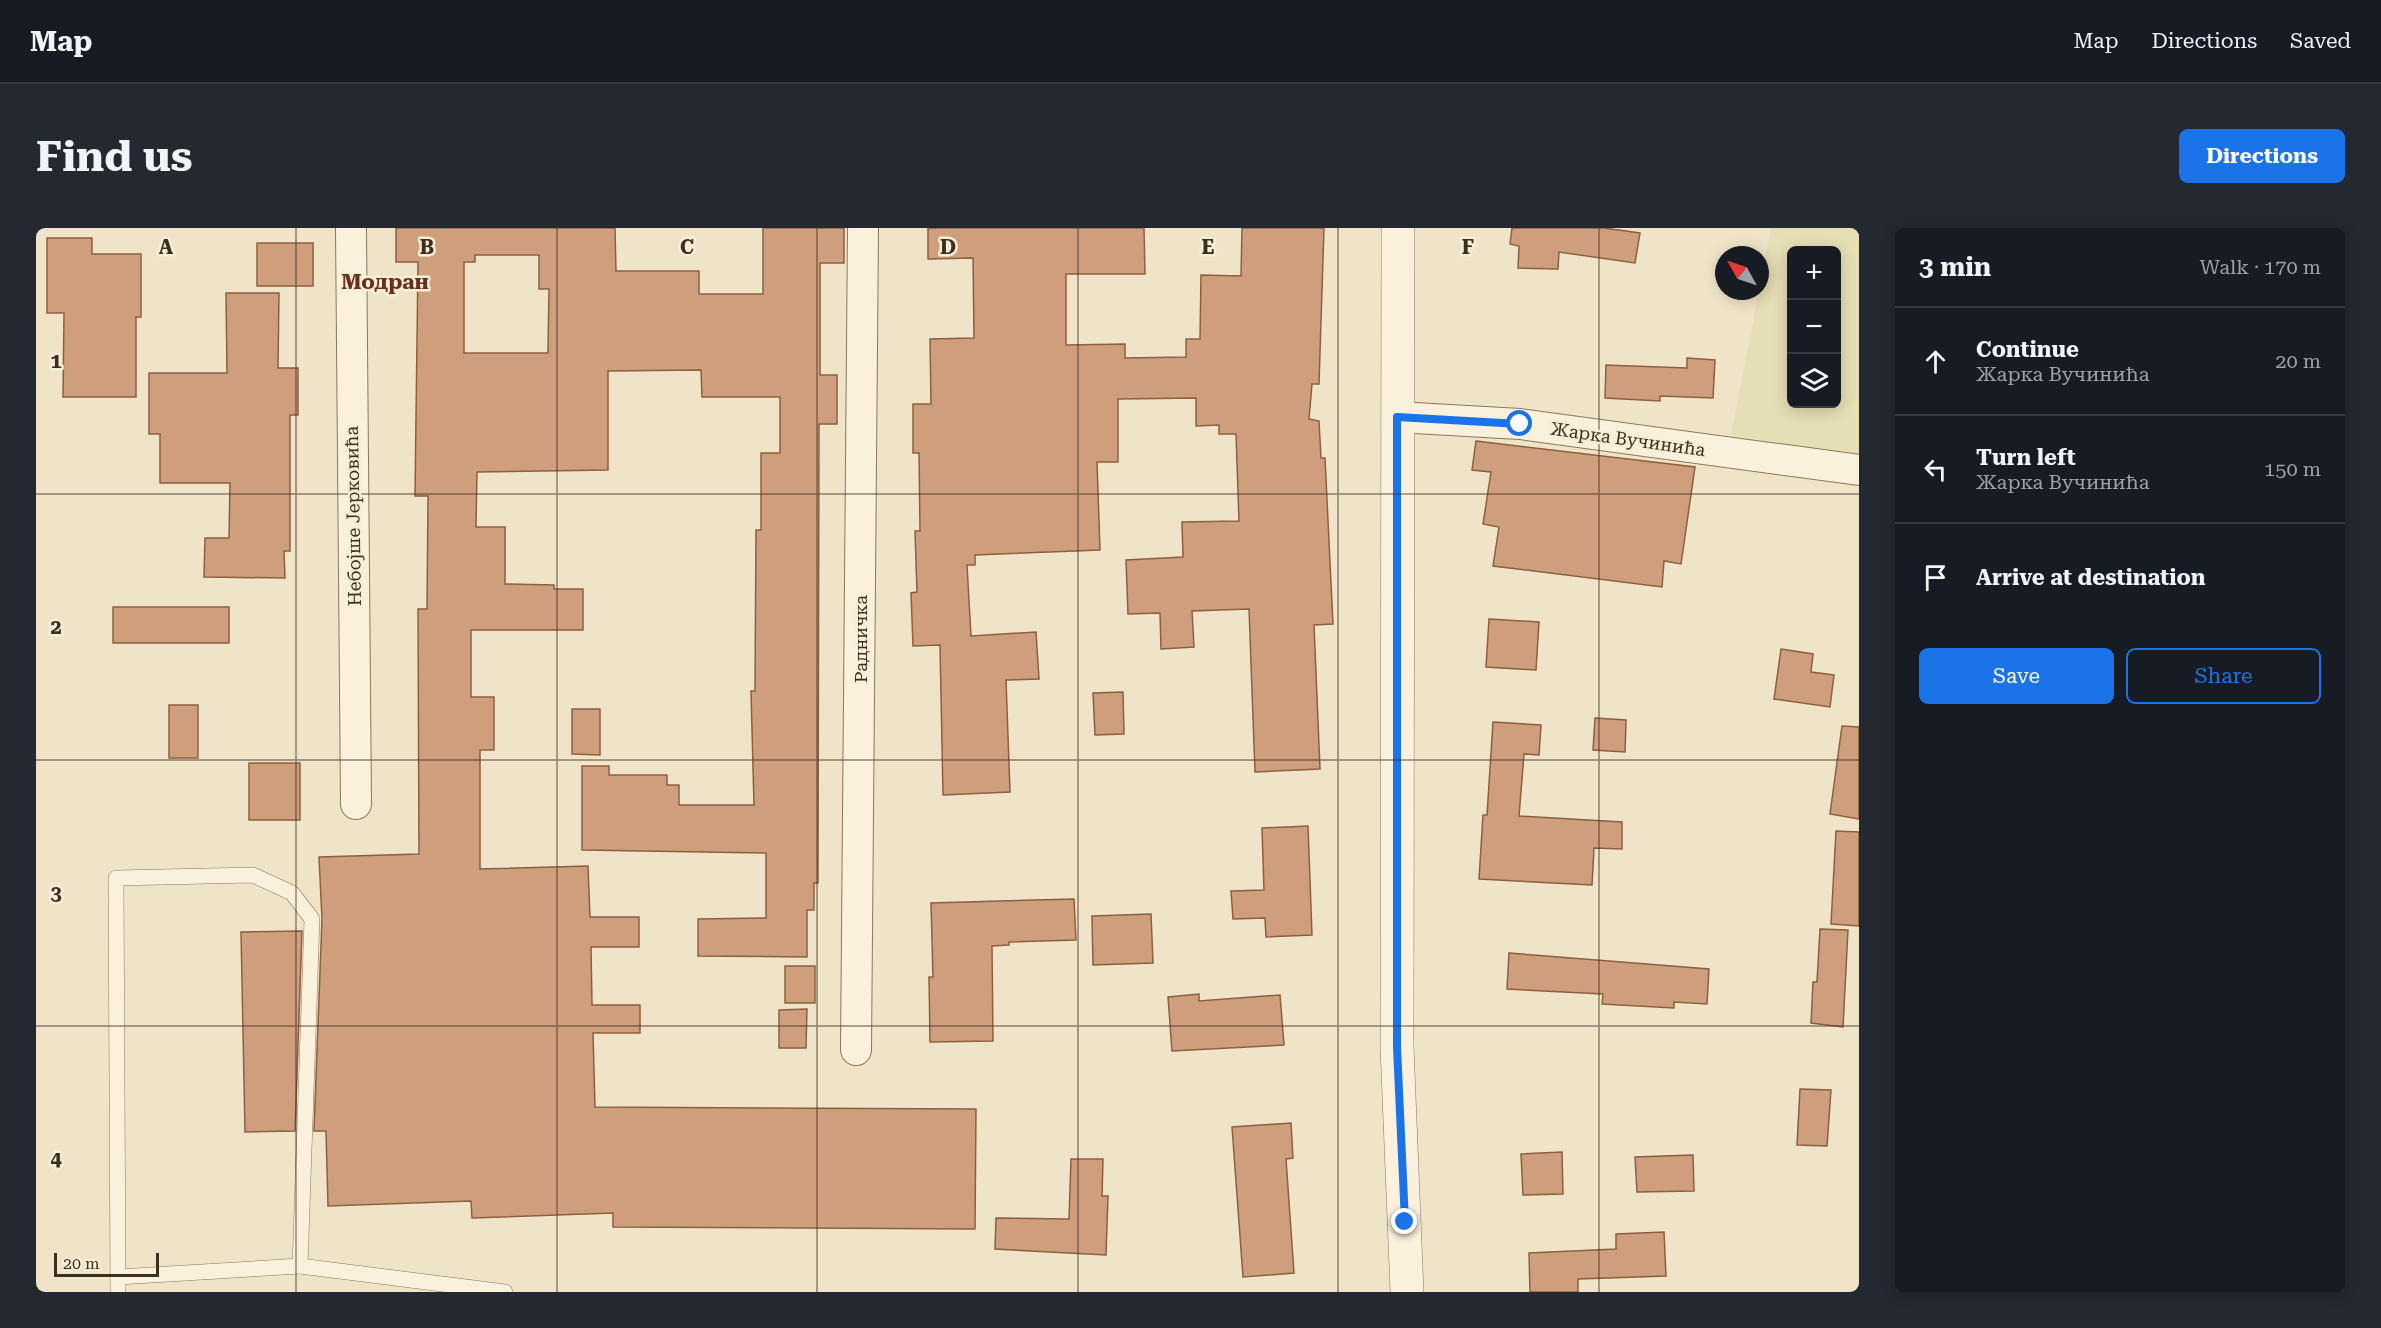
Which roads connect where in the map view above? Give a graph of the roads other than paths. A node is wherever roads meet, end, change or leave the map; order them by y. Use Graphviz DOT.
graph roads {
  1 [pos="351,228"];
  2 [pos="863,228"];
  3 [pos="1398,228"];
  4 [pos="1397,417"];
  5 [pos="1859,470"];
  6 [pos="356,804"];
  7 [pos="856,1050"];
  8 [pos="300,1266"];
  9 [pos="118,1285"];
  10 [pos="505,1292"];
  11 [pos="1407,1292"];
  1 -- 6 [label="street, Небојше Јерковића"];
  2 -- 7 [label="street, Радничка"];
  3 -- 4 [label="street"];
  4 -- 5 [label="street, Жарка Вучинића"];
  4 -- 11 [label="street"];
  8 -- 9 [label="lane"];
  8 -- 9 [label="lane"];
  8 -- 10 [label="lane"];
}
